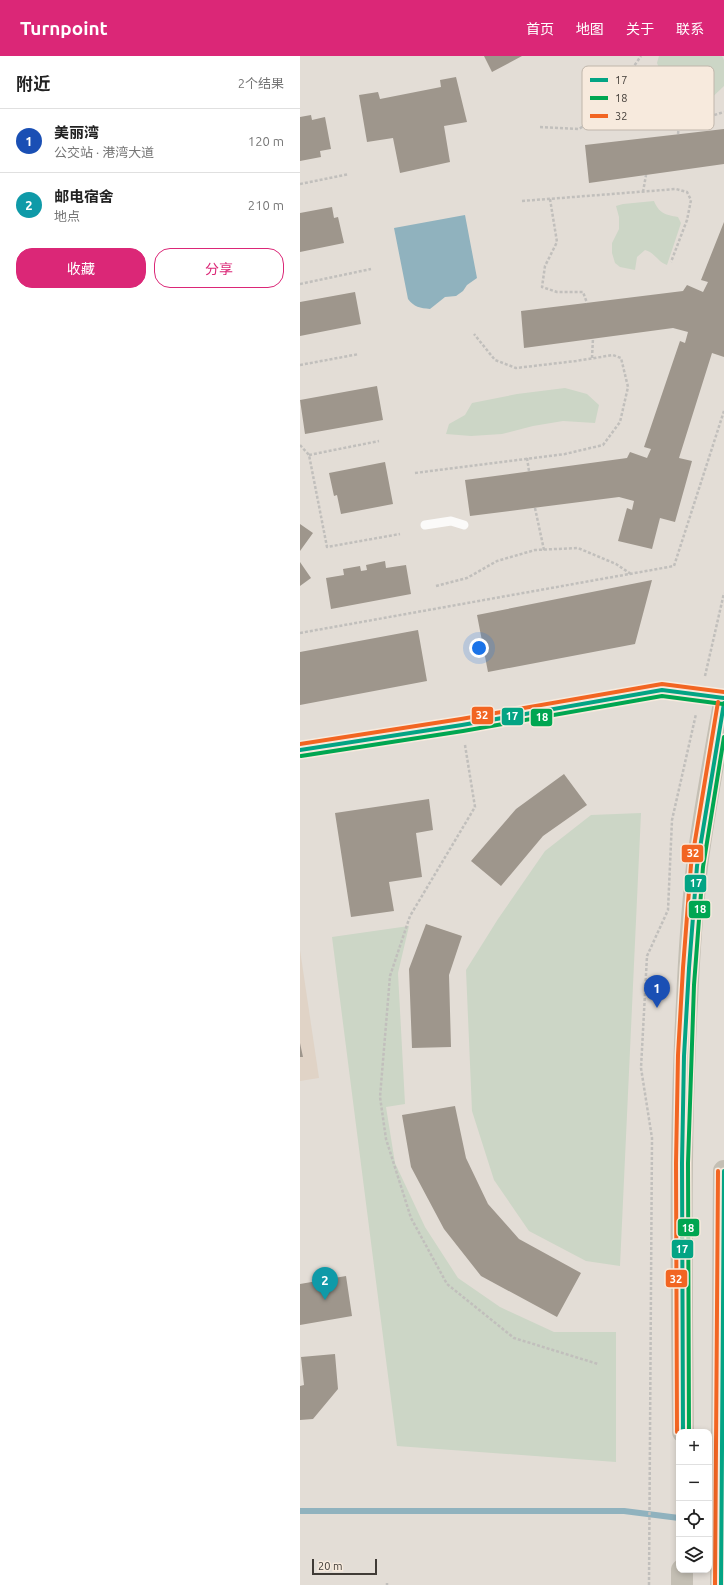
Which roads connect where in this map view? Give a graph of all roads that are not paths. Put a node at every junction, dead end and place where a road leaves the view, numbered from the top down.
1 (464, 524) dead end
2 (425, 525) dead end
3 (724, 698) edge
4 (724, 703) edge
5 (300, 750) edge
6 (724, 1171) edge
7 (682, 1429) edge
8 (682, 1573) edge
9 (682, 1585) edge
10 (721, 1585) edge

1 - 2 lane
3 - 5 street
4 - 7 highway
6 - 10 highway
8 - 9 highway

